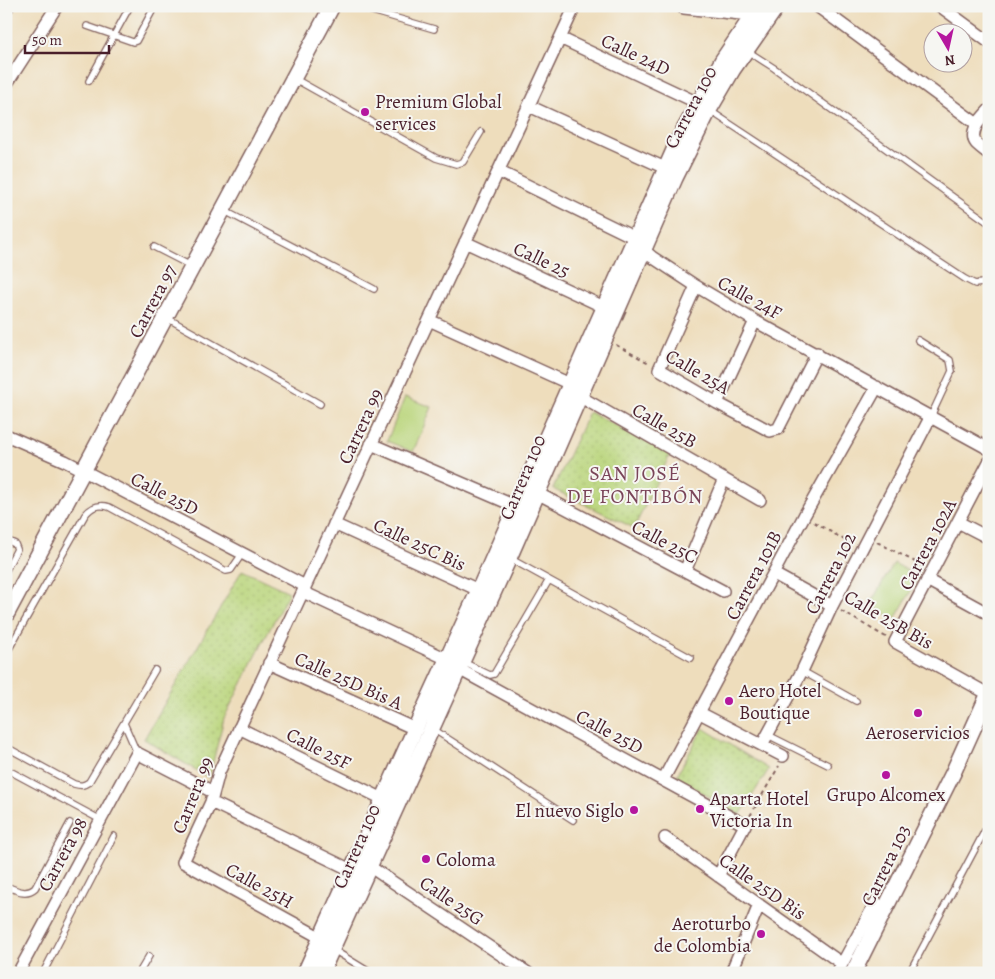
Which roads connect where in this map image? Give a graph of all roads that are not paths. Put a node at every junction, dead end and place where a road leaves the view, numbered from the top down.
1 (57, 6) edge
2 (130, 6) edge
3 (155, 6) edge
4 (332, 6) edge
5 (355, 6) edge
6 (575, 6) edge
7 (684, 6) edge
8 (817, 6) edge
9 (940, 6) edge
10 (764, 10) edge
11 (87, 26) dead end
12 (434, 28) dead end
13 (114, 35) junction
14 (560, 38) junction
15 (989, 42) edge
16 (746, 50) junction
17 (294, 79) junction
18 (89, 81) dead end
19 (7, 82) edge
20 (529, 106) junction
21 (703, 106) junction
22 (989, 110) edge
23 (977, 124) junction
24 (481, 132) dead end
25 (989, 154) edge
26 (665, 168) junction
27 (498, 171) junction
28 (223, 210) junction
29 (989, 222) edge
30 (465, 242) junction
31 (638, 246) junction
32 (154, 247) dead end
33 (193, 267) junction
34 (989, 282) edge
35 (696, 286) junction
36 (374, 290) dead end
37 (604, 308) junction
38 (166, 317) junction
39 (429, 320) junction
40 (755, 321) junction
41 (918, 340) dead end
42 (817, 353) junction
43 (877, 388) junction
44 (574, 390) junction
45 (717, 403) junction
46 (320, 404) dead end
47 (931, 416) junction
48 (6, 435) edge
49 (372, 444) junction
50 (989, 449) edge
51 (989, 462) edge
52 (83, 471) junction
53 (724, 479) junction
54 (537, 493) junction
55 (760, 500) dead end
56 (515, 506) junction
57 (958, 522) junction
58 (334, 524) junction
59 (989, 538) edge
60 (6, 540) edge
61 (242, 554) junction
62 (509, 558) junction
63 (6, 570) edge
64 (685, 571) junction
65 (774, 574) junction
66 (930, 576) junction
67 (549, 580) junction
68 (304, 589) junction
69 (723, 591) dead end
70 (485, 593) junction
71 (832, 606) junction
72 (7, 610) edge
73 (989, 614) edge
74 (895, 642) joint
75 (6, 654) edge
76 (691, 658) dead end
77 (455, 663) junction
78 (269, 664) junction
79 (155, 670) dead end
80 (802, 671) junction
81 (988, 694) edge
82 (856, 701) dead end
83 (700, 713) junction
84 (124, 723) junction
85 (431, 727) junction
86 (239, 728) junction
87 (415, 728) junction
88 (765, 740) junction
89 (6, 747) edge
90 (137, 753) junction
91 (783, 756) road end
92 (828, 765) dead end
93 (6, 769) edge
94 (663, 780) junction
95 (212, 797) junction
96 (383, 800) junction
97 (101, 820) junction
98 (574, 820) dead end
99 (70, 823) dead end
100 (989, 823) edge
101 (114, 836) dead end
102 (665, 838) dead end
103 (183, 862) joint
104 (359, 864) junction
105 (718, 876) junction
106 (6, 886) edge
107 (876, 902) dead end
108 (759, 905) junction
109 (321, 938) junction
110 (332, 949) junction
111 (149, 956) dead end
112 (844, 970) edge
113 (18, 973) edge
114 (43, 973) edge
115 (139, 973) edge
116 (305, 973) edge
117 (321, 973) edge
118 (371, 973) edge
119 (528, 973) edge
120 (731, 973) edge
121 (909, 973) edge

1 - 19 street
2 - 13 lane
3 - 13 lane
4 - 17 main road, Carrera 97
5 - 12 lane
6 - 14 street, Carrera 99
7 - 10 main road
8 - 23 street
9 - 15 street
10 - 16 main road, Carrera 100
10 - 21 main road, Carrera 100
11 - 13 lane
13 - 18 lane
14 - 20 street, Carrera 99
14 - 21 street, Calle 24D
16 - 21 main road, Carrera 100
16 - 29 lane
17 - 24 lane
17 - 28 main road, Carrera 97
20 - 26 street
20 - 27 street, Carrera 99
21 - 26 main road, Carrera 100
21 - 31 main road, Carrera 100
21 - 34 lane
22 - 23 street
23 - 25 street
26 - 31 main road, Carrera 100
27 - 30 street, Carrera 99
27 - 31 street, Calle 24F
28 - 33 main road, Carrera 97
28 - 36 lane
30 - 37 street, Calle 25
30 - 39 street, Carrera 99
31 - 35 street, Calle 24F
31 - 37 main road, Carrera 100
31 - 44 main road, Carrera 100
32 - 33 lane
33 - 38 main road, Carrera 97
35 - 40 street, Calle 24F
35 - 45 street, Calle 25A
37 - 44 main road, Carrera 100
38 - 46 lane
38 - 52 main road, Carrera 97
39 - 44 street, Calle 25B
39 - 49 street, Carrera 99
40 - 42 street, Calle 24F
40 - 45 street
41 - 47 lane
42 - 43 street, Calle 24F
42 - 45 street, Calle 25A
43 - 47 street, Calle 24F
43 - 65 street, Carrera 101B
44 - 53 street, Calle 25B
44 - 54 main road, Carrera 100
44 - 56 main road, Carrera 100
47 - 50 street, Calle 24F
47 - 71 street, Carrera 102
48 - 52 street, Calle 25D
49 - 56 street
49 - 58 street, Carrera 99
51 - 57 street, Carrera 102A
52 - 61 street, Calle 25D
52 - 72 main road, Carrera 97
53 - 55 street, Calle 25B
53 - 64 street
54 - 62 main road, Carrera 100
54 - 64 street, Calle 25C
56 - 70 main road, Carrera 100
57 - 59 street
57 - 66 street, Carrera 102A
58 - 68 street, Carrera 99
58 - 70 street, Calle 25C Bis
60 - 63 lane
61 - 68 street, Calle 25D
61 - 75 lane
62 - 67 lane
62 - 70 main road, Carrera 100
64 - 69 street, Calle 25C
65 - 71 street, Calle 25B Bis
65 - 83 street, Carrera 101B
66 - 73 street
66 - 74 street, Carrera 102A
67 - 76 lane
67 - 77 lane
68 - 77 street, Calle 25D
68 - 78 street, Carrera 99
70 - 77 main road, Carrera 100
71 - 80 street, Carrera 102
74 - 81 street, Calle 25B Bis
77 - 85 main road, Carrera 100
77 - 87 main road, Carrera 100
77 - 94 street, Calle 25D
78 - 86 street, Carrera 99
78 - 87 street, Calle 25D Bis A
79 - 84 lane
80 - 82 lane
80 - 88 street, Carrera 102
81 - 112 main road, Carrera 103
83 - 88 street
83 - 94 street, Carrera 101B
84 - 89 lane
84 - 90 lane
85 - 98 lane
85 - 104 main road, Carrera 100
86 - 95 street, Carrera 99
86 - 96 street, Calle 25F
87 - 96 main road, Carrera 100
88 - 91 street
88 - 92 lane
90 - 95 street, Calle 25G
90 - 97 street, Carrera 98
93 - 97 lane
94 - 105 street, Calle 25D
95 - 103 street, Carrera 99
95 - 104 street, Calle 25G
96 - 104 main road, Carrera 100
97 - 113 street, Carrera 98
99 - 106 lane
100 - 121 lane
101 - 114 lane
102 - 105 street, Calle 25D Bis
103 - 109 street, Calle 25H
104 - 109 main road, Carrera 100
104 - 110 main road, Carrera 100
104 - 119 street, Calle 25G
105 - 108 street, Calle 25D Bis
107 - 112 street
108 - 112 street, Calle 25D Bis
108 - 120 street
109 - 116 main road, Carrera 100
110 - 117 main road, Carrera 100
110 - 118 lane
111 - 115 lane

